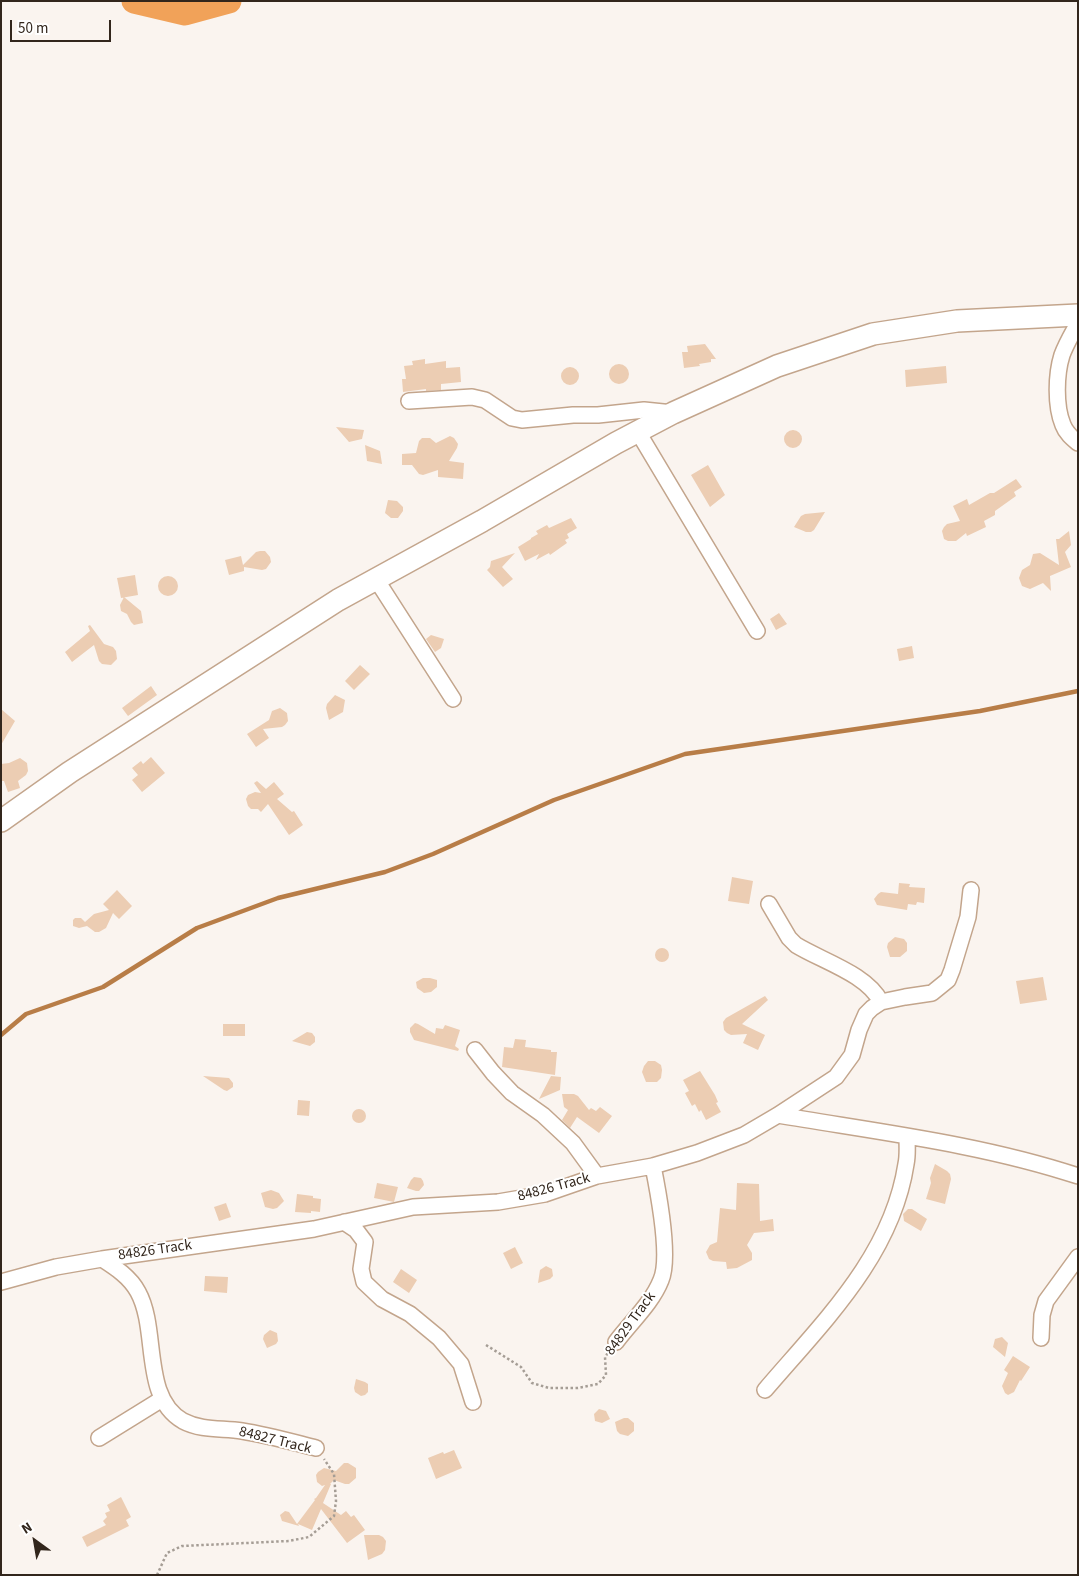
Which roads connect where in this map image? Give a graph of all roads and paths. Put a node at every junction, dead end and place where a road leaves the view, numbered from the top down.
1 (1078, 315) edge
2 (1078, 323) edge
3 (409, 401) dead end
4 (673, 413) junction
5 (638, 432) junction
6 (1078, 443) edge
7 (376, 579) junction
8 (757, 630) dead end
9 (453, 699) dead end
10 (1, 821) edge
11 (970, 890) dead end
12 (769, 904) dead end
13 (881, 1002) junction
14 (475, 1050) dead end
15 (778, 1115) junction
16 (907, 1137) junction
17 (653, 1166) junction
18 (597, 1176) junction
19 (1078, 1176) edge
20 (344, 1222) junction
21 (1078, 1257) edge
22 (102, 1258) junction
23 (1, 1282) edge
24 (1041, 1338) dead end
25 (616, 1342) joint
26 (486, 1345) dead end
27 (765, 1390) dead end
28 (162, 1399) junction
29 (473, 1402) dead end
30 (99, 1438) dead end
31 (316, 1448) joint
32 (157, 1575) edge

1 - 4 street
2 - 6 street
3 - 4 street
4 - 5 street
5 - 7 street
5 - 8 street
7 - 9 street
7 - 10 street
11 - 13 street
12 - 13 street
13 - 15 street, 84826 Track
14 - 18 street
15 - 16 street
15 - 17 street, 84826 Track
16 - 19 street
16 - 27 street
17 - 18 street, 84826 Track
17 - 25 street, 84829 Track
18 - 20 street, 84826 Track
20 - 22 street, 84826 Track
20 - 29 street
21 - 24 street
22 - 23 street, 84826 Track
22 - 28 street, 84827 Track
25 - 26 path, 84829 Track
28 - 30 street
28 - 31 street, 84827 Track
31 - 32 path, 84827 Track

